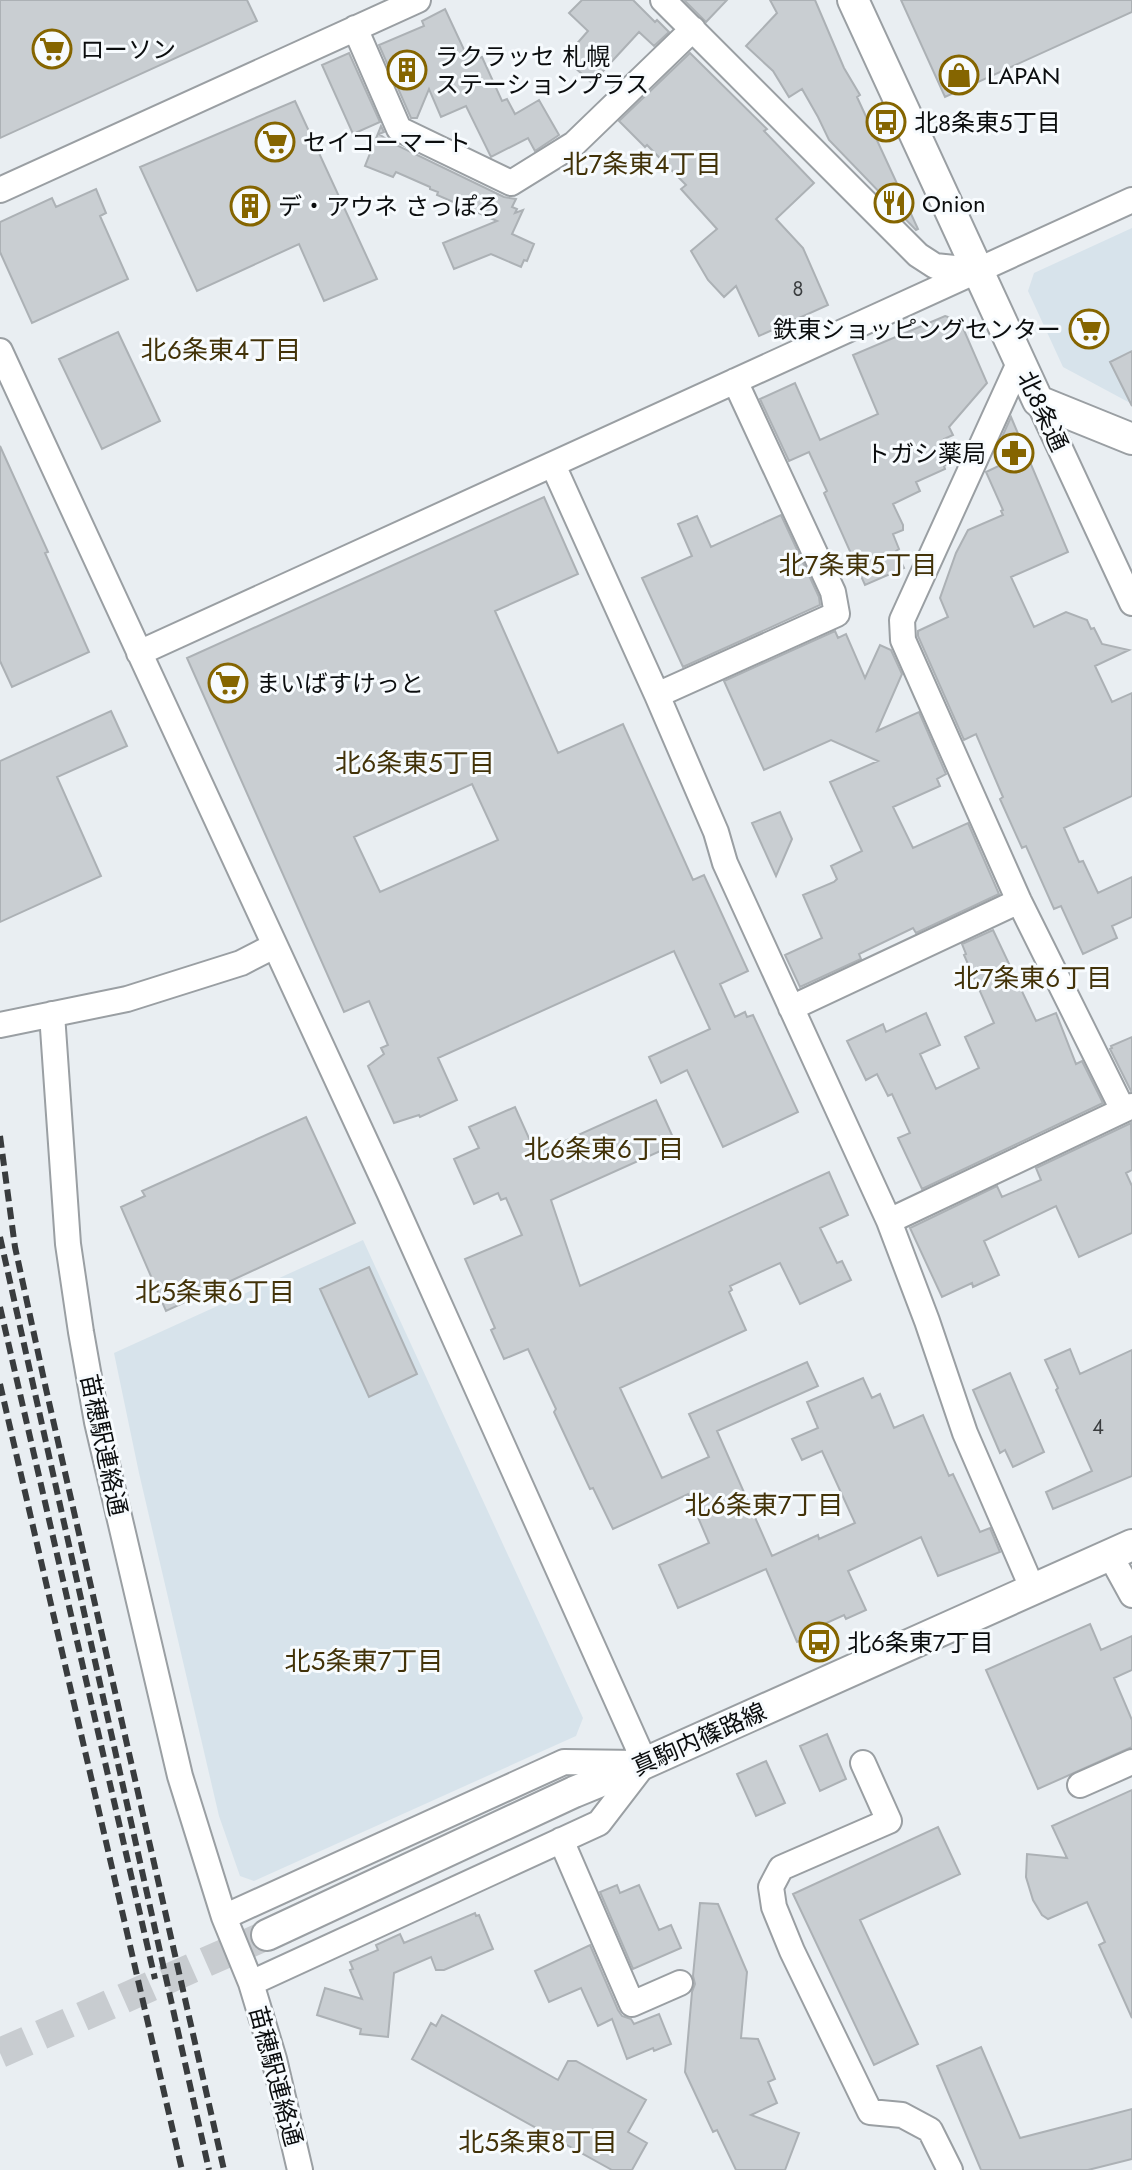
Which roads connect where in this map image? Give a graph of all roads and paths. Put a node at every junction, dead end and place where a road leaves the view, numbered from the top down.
1 (418, 0) edge
2 (663, 0) edge
3 (853, 0) edge
4 (390, 6) edge
5 (355, 28) junction
6 (693, 29) junction
7 (0, 190) edge
8 (1132, 200) edge
9 (977, 270) junction
10 (0, 351) edge
11 (1020, 361) junction
12 (735, 381) junction
13 (1038, 401) junction
14 (1132, 439) edge
15 (553, 465) junction
16 (1132, 603) edge
17 (139, 653) junction
18 (657, 695) junction
19 (1019, 901) junction
20 (274, 946) junction
21 (791, 1008) junction
22 (52, 1014) junction
23 (0, 1025) edge
24 (1127, 1108) edge
25 (889, 1221) junction
26 (1121, 1550) edge
27 (1033, 1590) junction
28 (1132, 1595) edge
29 (1132, 1762) edge
30 (645, 1763) junction
31 (863, 1763) dead end
32 (1080, 1785) dead end
33 (561, 1840) junction
34 (224, 1917) junction
35 (267, 1935) tunnel mouth
36 (251, 1983) junction
37 (680, 1983) dead end
38 (300, 2170) edge
39 (950, 2170) edge

1 - 4 street
2 - 6 street
3 - 9 main road, 北8条通
4 - 5 street
5 - 6 street
5 - 7 street
6 - 9 street
8 - 9 street
9 - 11 main road, 北8条通
9 - 12 street
10 - 17 street
11 - 13 main road, 北8条通
11 - 19 street
12 - 15 street
12 - 18 street
13 - 14 main road
13 - 16 street, 北8条通
15 - 17 street
15 - 18 street
17 - 20 street
18 - 21 street
19 - 21 street
19 - 24 street
20 - 22 street
20 - 30 street
21 - 25 street
22 - 23 street
22 - 34 street, 苗穂駅連絡通
24 - 25 street
25 - 27 street
26 - 27 main road, 真駒内篠路線
26 - 28 street
27 - 30 main road, 真駒内篠路線
29 - 32 street
30 - 33 street
30 - 34 street
30 - 35 main road, 真駒内篠路線
31 - 39 street
33 - 36 street
33 - 37 street
34 - 36 street, 苗穂駅連絡通
36 - 38 street, 苗穂駅連絡通

